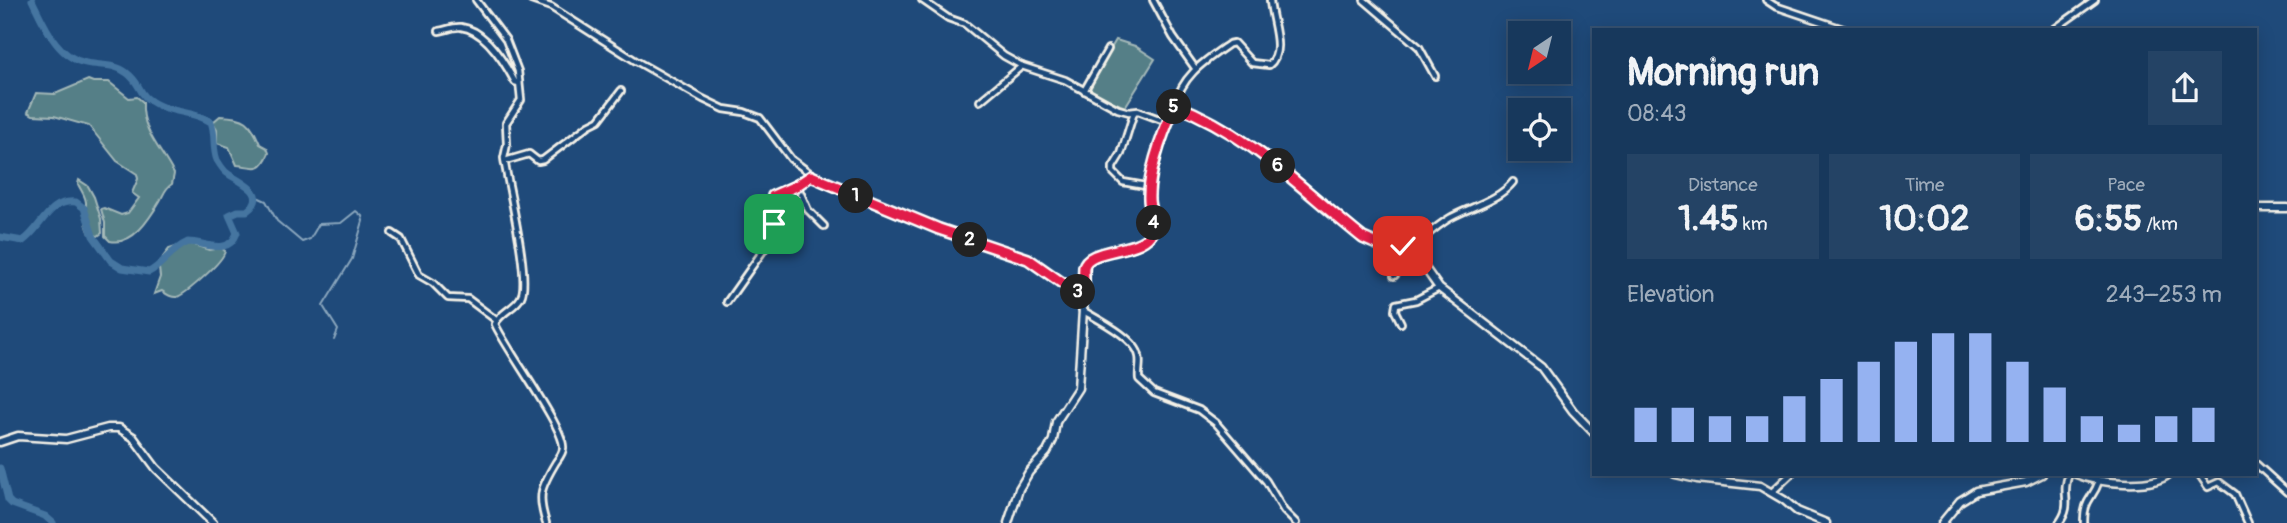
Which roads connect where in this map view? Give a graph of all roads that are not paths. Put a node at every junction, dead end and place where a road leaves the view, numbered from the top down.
1 (476, 0) edge
2 (531, 0) edge
3 (922, 0) edge
4 (1153, 0) edge
5 (1270, 0) edge
6 (1364, 0) edge
7 (1766, 0) edge
8 (1778, 0) edge
9 (2095, 0) edge
10 (1775, 6) junction
11 (1840, 28) edge
12 (2056, 28) edge
13 (439, 31) dead end
14 (1108, 49) dead end
15 (1022, 66) junction
16 (1195, 68) junction
17 (1435, 76) dead end
18 (519, 83) junction
19 (621, 91) dead end
20 (1084, 91) junction
21 (980, 101) dead end
22 (1175, 105) junction
23 (1134, 112) junction
24 (1167, 122) junction
25 (505, 161) junction
26 (811, 176) junction
27 (1514, 182) dead end
28 (797, 185) junction
29 (1151, 187) junction
30 (2257, 208) edge
31 (2287, 208) edge
32 (824, 226) dead end
33 (392, 233) dead end
34 (1410, 249) junction
35 (1421, 260) junction
36 (1394, 276) dead end
37 (1439, 288) junction
38 (1084, 294) junction
39 (727, 302) dead end
40 (1082, 310) junction
41 (496, 320) junction
42 (1401, 323) dead end
43 (1592, 431) edge
44 (0, 442) edge
45 (2257, 465) edge
46 (1685, 476) edge
47 (1789, 476) edge
48 (2037, 476) edge
49 (2068, 476) edge
50 (2083, 476) edge
51 (2166, 476) edge
52 (2200, 476) edge
53 (2099, 481) junction
54 (1772, 492) junction
55 (2287, 492) edge
56 (213, 523) edge
57 (546, 523) edge
58 (1008, 523) edge
59 (1296, 523) edge
60 (1826, 523) edge
61 (1942, 523) edge
62 (2059, 523) edge
63 (2084, 523) edge
64 (2248, 523) edge

1 - 18 street
2 - 26 street
3 - 15 street
4 - 16 street
5 - 16 street
6 - 17 street
7 - 10 street
8 - 10 street
9 - 12 street
10 - 11 street
13 - 18 street
14 - 20 street
15 - 20 street
15 - 21 street
16 - 22 street
18 - 25 street
19 - 25 street
20 - 23 street
22 - 24 street
22 - 34 street
23 - 24 street
23 - 29 street
24 - 29 street
25 - 41 street
26 - 28 street
26 - 38 street
27 - 34 street
28 - 32 street
28 - 39 street
29 - 38 street
30 - 31 street
33 - 41 street
34 - 35 street
35 - 36 street
35 - 37 street
37 - 42 street
37 - 43 street
38 - 40 street
40 - 58 street
40 - 59 street
41 - 57 street
44 - 56 street
45 - 55 street
46 - 54 street
47 - 54 street
48 - 61 street
49 - 62 street
50 - 53 street
51 - 53 street
52 - 64 street
53 - 63 street
54 - 60 street

